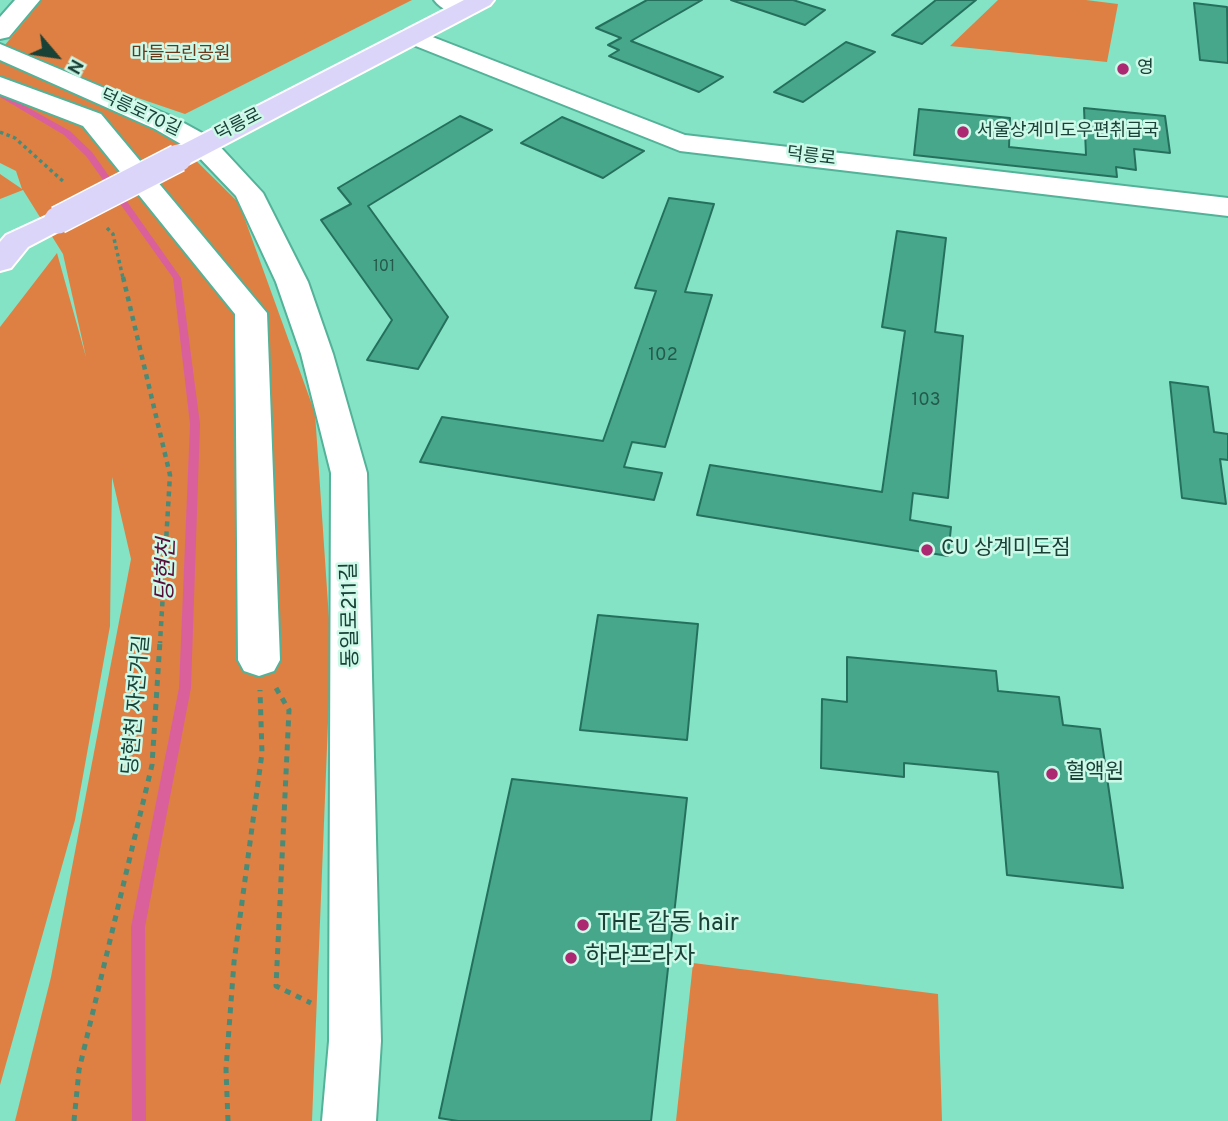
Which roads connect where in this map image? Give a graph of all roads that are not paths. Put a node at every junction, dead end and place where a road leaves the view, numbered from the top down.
1 (28, 0) edge
2 (464, 3) edge
3 (0, 32) edge
4 (412, 36) junction
5 (0, 51) edge
6 (0, 85) edge
7 (190, 152) junction
8 (1228, 207) edge
9 (6, 248) edge
10 (259, 660) road end
11 (349, 1121) edge

1 - 3 street
2 - 4 main road, 덕릉로
4 - 7 main road, 덕릉로
4 - 8 street, 덕릉로
5 - 7 street, 덕릉로70길
6 - 10 street
7 - 9 main road, 덕릉로, bridge
7 - 11 street, 동일로211길

